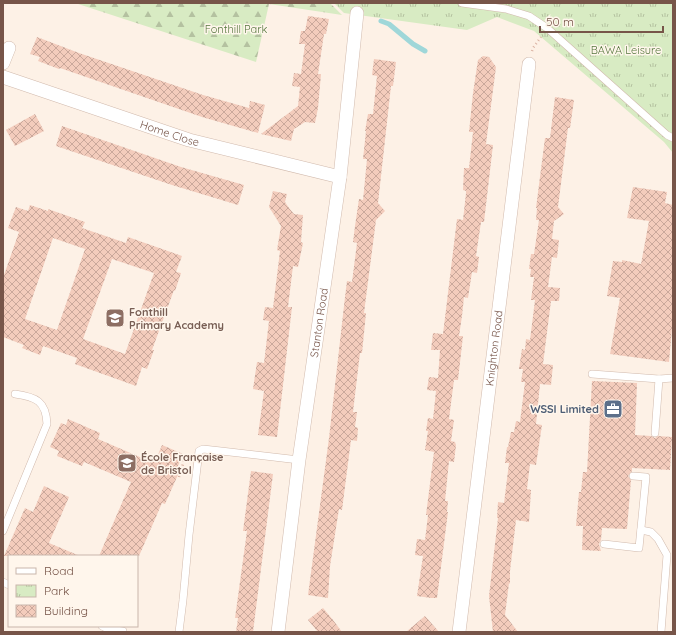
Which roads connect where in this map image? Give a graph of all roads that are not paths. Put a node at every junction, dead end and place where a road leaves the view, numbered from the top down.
1 (462, 3) edge
2 (357, 13) dead end
3 (9, 48) dead end
4 (3, 63) edge
5 (529, 64) road end
6 (3, 77) edge
7 (673, 138) edge
8 (340, 176) junction
9 (592, 374) dead end
10 (673, 378) edge
11 (659, 380) junction
12 (15, 394) dead end
13 (655, 433) dead end
14 (299, 460) junction
15 (633, 476) dead end
16 (641, 530) junction
17 (3, 531) edge
18 (604, 544) dead end
19 (104, 627) edge
20 (123, 631) dead end
21 (178, 632) edge
22 (278, 632) edge
23 (458, 632) edge
24 (661, 632) edge

1 - 7 lane
2 - 8 street, Stanton Road
3 - 4 street
5 - 23 street, Knighton Road
6 - 8 street, Home Close
8 - 14 street, Stanton Road
9 - 11 lane
10 - 11 lane
11 - 13 lane
12 - 17 lane
14 - 21 lane
14 - 22 street, Stanton Road
15 - 16 lane
16 - 18 lane
16 - 24 lane
19 - 20 lane

